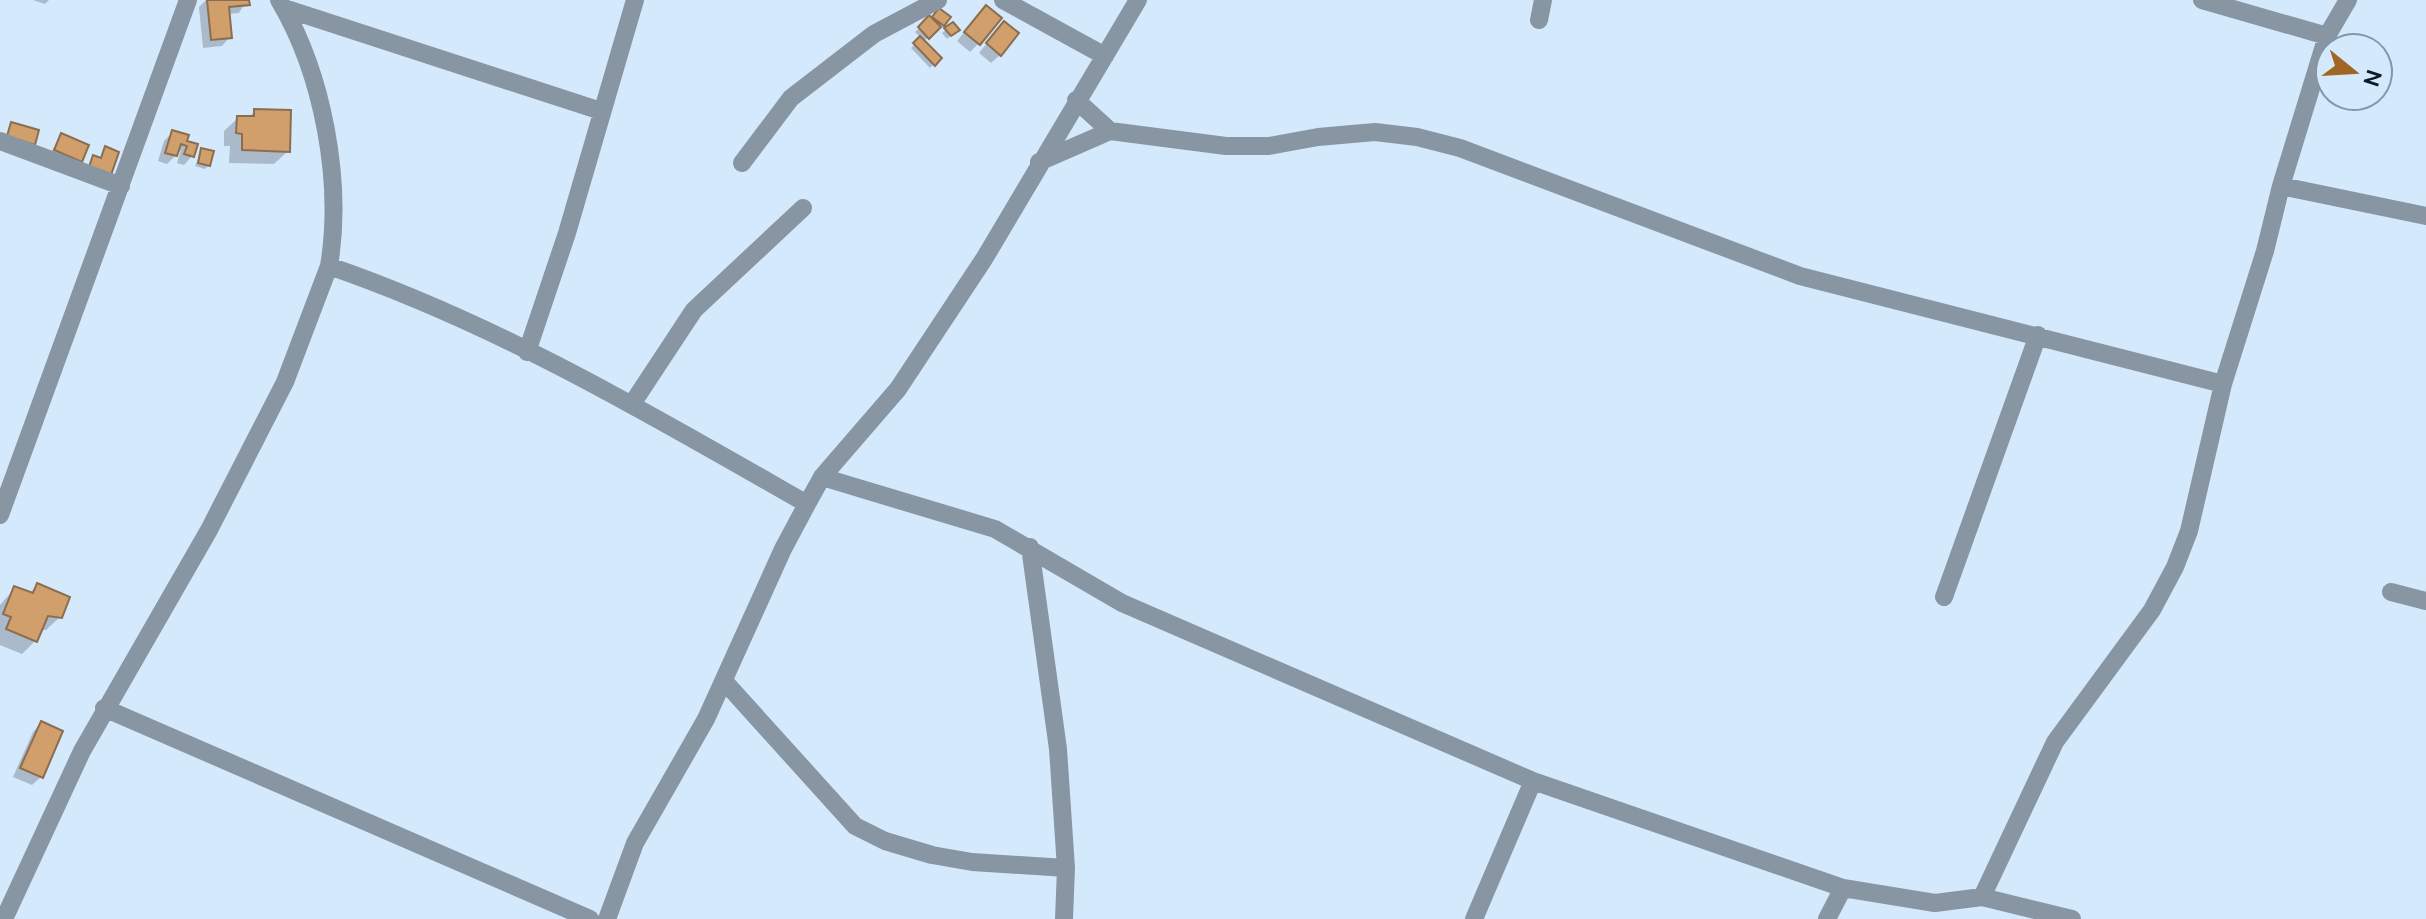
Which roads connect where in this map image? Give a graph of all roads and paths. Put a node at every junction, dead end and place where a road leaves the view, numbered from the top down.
1 (188, 0) edge
2 (635, 0) edge
3 (938, 0) edge
4 (1003, 0) edge
5 (1138, 0) edge
6 (1543, 0) edge
7 (2202, 0) edge
8 (2348, 0) edge
9 (282, 4) edge
10 (1539, 20) dead end
11 (2314, 32) edge
12 (2329, 32) edge
13 (1105, 56) junction
14 (2314, 78) edge
15 (1076, 100) junction
16 (601, 111) junction
17 (1110, 131) junction
18 (0, 141) edge
19 (1039, 162) junction
20 (742, 163) dead end
21 (121, 186) junction
22 (2281, 186) junction
23 (803, 208) dead end
24 (2426, 216) edge
25 (329, 266) junction
26 (2038, 335) junction
27 (527, 352) junction
28 (2223, 384) junction
29 (632, 404) junction
30 (822, 477) junction
31 (807, 504) junction
32 (0, 515) edge
33 (1030, 547) junction
34 (2391, 592) dead end
35 (1944, 597) dead end
36 (2426, 601) edge
37 (724, 681) junction
38 (104, 708) junction
39 (1533, 781) junction
40 (1066, 868) junction
41 (1843, 888) junction
42 (1982, 897) junction
43 (1933, 911) edge
44 (4, 919) edge
45 (590, 919) edge
46 (607, 919) edge
47 (1064, 919) edge
48 (1474, 919) edge
49 (1827, 919) edge
50 (2072, 919) edge

1 - 21 street
2 - 16 street
3 - 20 street
4 - 13 street
5 - 13 street
6 - 10 street
7 - 11 street
8 - 12 street
9 - 16 street
9 - 25 street
13 - 15 street
14 - 22 street
15 - 17 street
15 - 19 street
16 - 27 street
17 - 19 street
17 - 26 street
18 - 21 street
19 - 30 street
21 - 32 street
22 - 24 street
22 - 28 street
23 - 29 street
25 - 27 street
25 - 38 street
26 - 28 street
26 - 35 street
27 - 29 street
28 - 42 street
29 - 31 street
30 - 31 street
30 - 33 street
31 - 37 street
33 - 39 street
33 - 40 street
34 - 36 street
37 - 40 street
37 - 46 street
38 - 44 street
38 - 45 street
39 - 41 street
39 - 48 street
40 - 47 street
41 - 43 street
41 - 49 street
42 - 43 street
42 - 50 street

